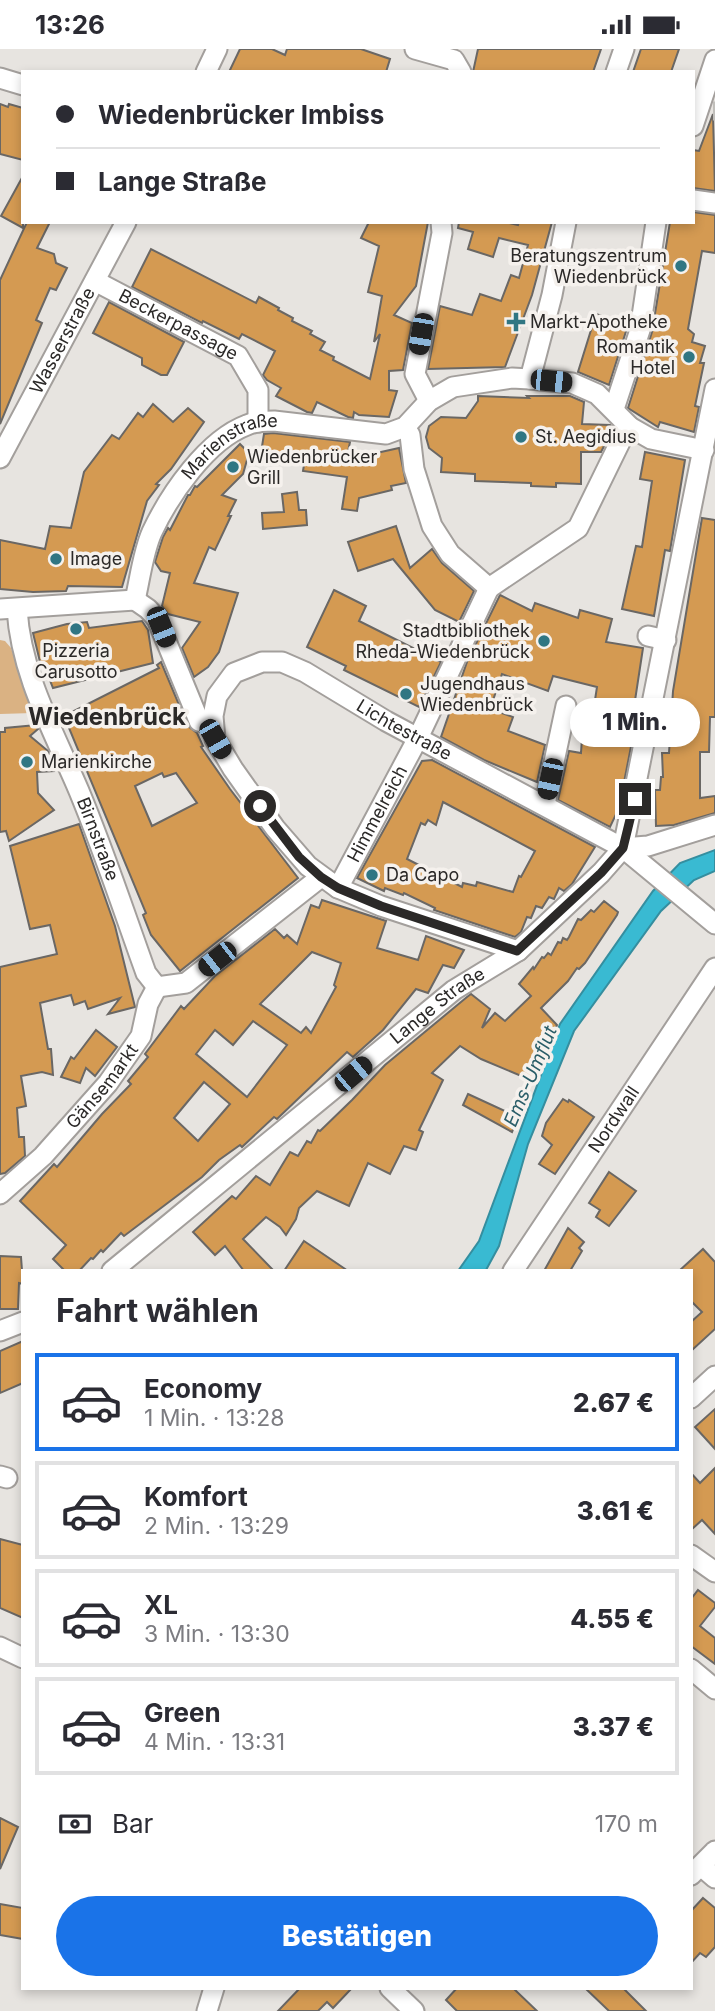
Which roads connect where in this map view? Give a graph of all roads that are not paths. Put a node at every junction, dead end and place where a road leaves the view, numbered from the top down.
1 (217, 49) edge
2 (415, 49) edge
3 (624, 49) edge
4 (457, 60) edge
5 (715, 60) edge
6 (207, 70) edge
7 (617, 70) edge
8 (0, 78) edge
9 (21, 84) edge
10 (695, 123) edge
11 (695, 200) edge
12 (715, 203) edge
13 (125, 224) edge
14 (441, 224) edge
15 (566, 224) edge
16 (656, 224) edge
17 (94, 281) junction
18 (530, 379) junction
19 (715, 389) edge
20 (429, 401) junction
21 (614, 409) junction
22 (714, 410) edge
23 (258, 422) junction
24 (405, 427) junction
25 (630, 427) junction
26 (704, 450) junction
27 (0, 458) edge
28 (489, 588) junction
29 (135, 600) junction
30 (8, 609) edge
31 (566, 706) dead end
32 (213, 725) junction
33 (418, 738) junction
34 (545, 804) junction
35 (715, 825) edge
36 (623, 848) junction
37 (321, 877) junction
38 (338, 888) junction
39 (715, 924) edge
40 (517, 951) junction
41 (715, 968) edge
42 (157, 987) junction
43 (0, 1193) edge
44 (114, 1269) edge
45 (514, 1269) edge
46 (21, 1323) edge
47 (0, 1331) edge
48 (715, 1376) edge
49 (693, 1396) edge
50 (693, 1556) edge
51 (715, 1572) edge
52 (0, 1647) edge
53 (21, 1657) edge
54 (693, 1671) edge
55 (715, 1689) edge
56 (715, 1851) edge
57 (702, 1873) edge
58 (214, 1990) edge
59 (392, 1990) edge
60 (207, 2011) edge
61 (414, 2011) edge

1 - 6 street
2 - 4 street
3 - 7 street
5 - 10 street
8 - 9 street
11 - 12 street
13 - 17 street, Wasserstraße
14 - 20 street
15 - 18 street
16 - 21 street
17 - 23 street, Beckerpassage
17 - 27 street, Wasserstraße
18 - 20 street
18 - 21 street
19 - 22 street, Lange Straße
20 - 24 street
21 - 25 street
22 - 26 street, Lange Straße
23 - 24 street, Marienstraße
23 - 29 street, Marienstraße
24 - 28 street
25 - 26 street
25 - 28 street
26 - 36 street, Lange Straße
28 - 33 street, Himmelreich
29 - 30 street
29 - 32 street
30 - 42 street, Birnstraße
31 - 34 street
32 - 33 street, Lichtestraße
32 - 37 street
33 - 34 street, Lichtestraße
33 - 38 street, Himmelreich
34 - 36 street, Lichtestraße
35 - 36 street
36 - 39 street, Lichtestraße
36 - 40 street, Lange Straße
37 - 38 street
37 - 42 street
38 - 40 street
40 - 44 street, Lange Straße
41 - 45 street, Nordwall
42 - 43 street, Gänsemarkt
46 - 47 street
48 - 49 street
50 - 51 street
52 - 53 street
54 - 55 street
56 - 57 street
58 - 60 street
59 - 61 street

